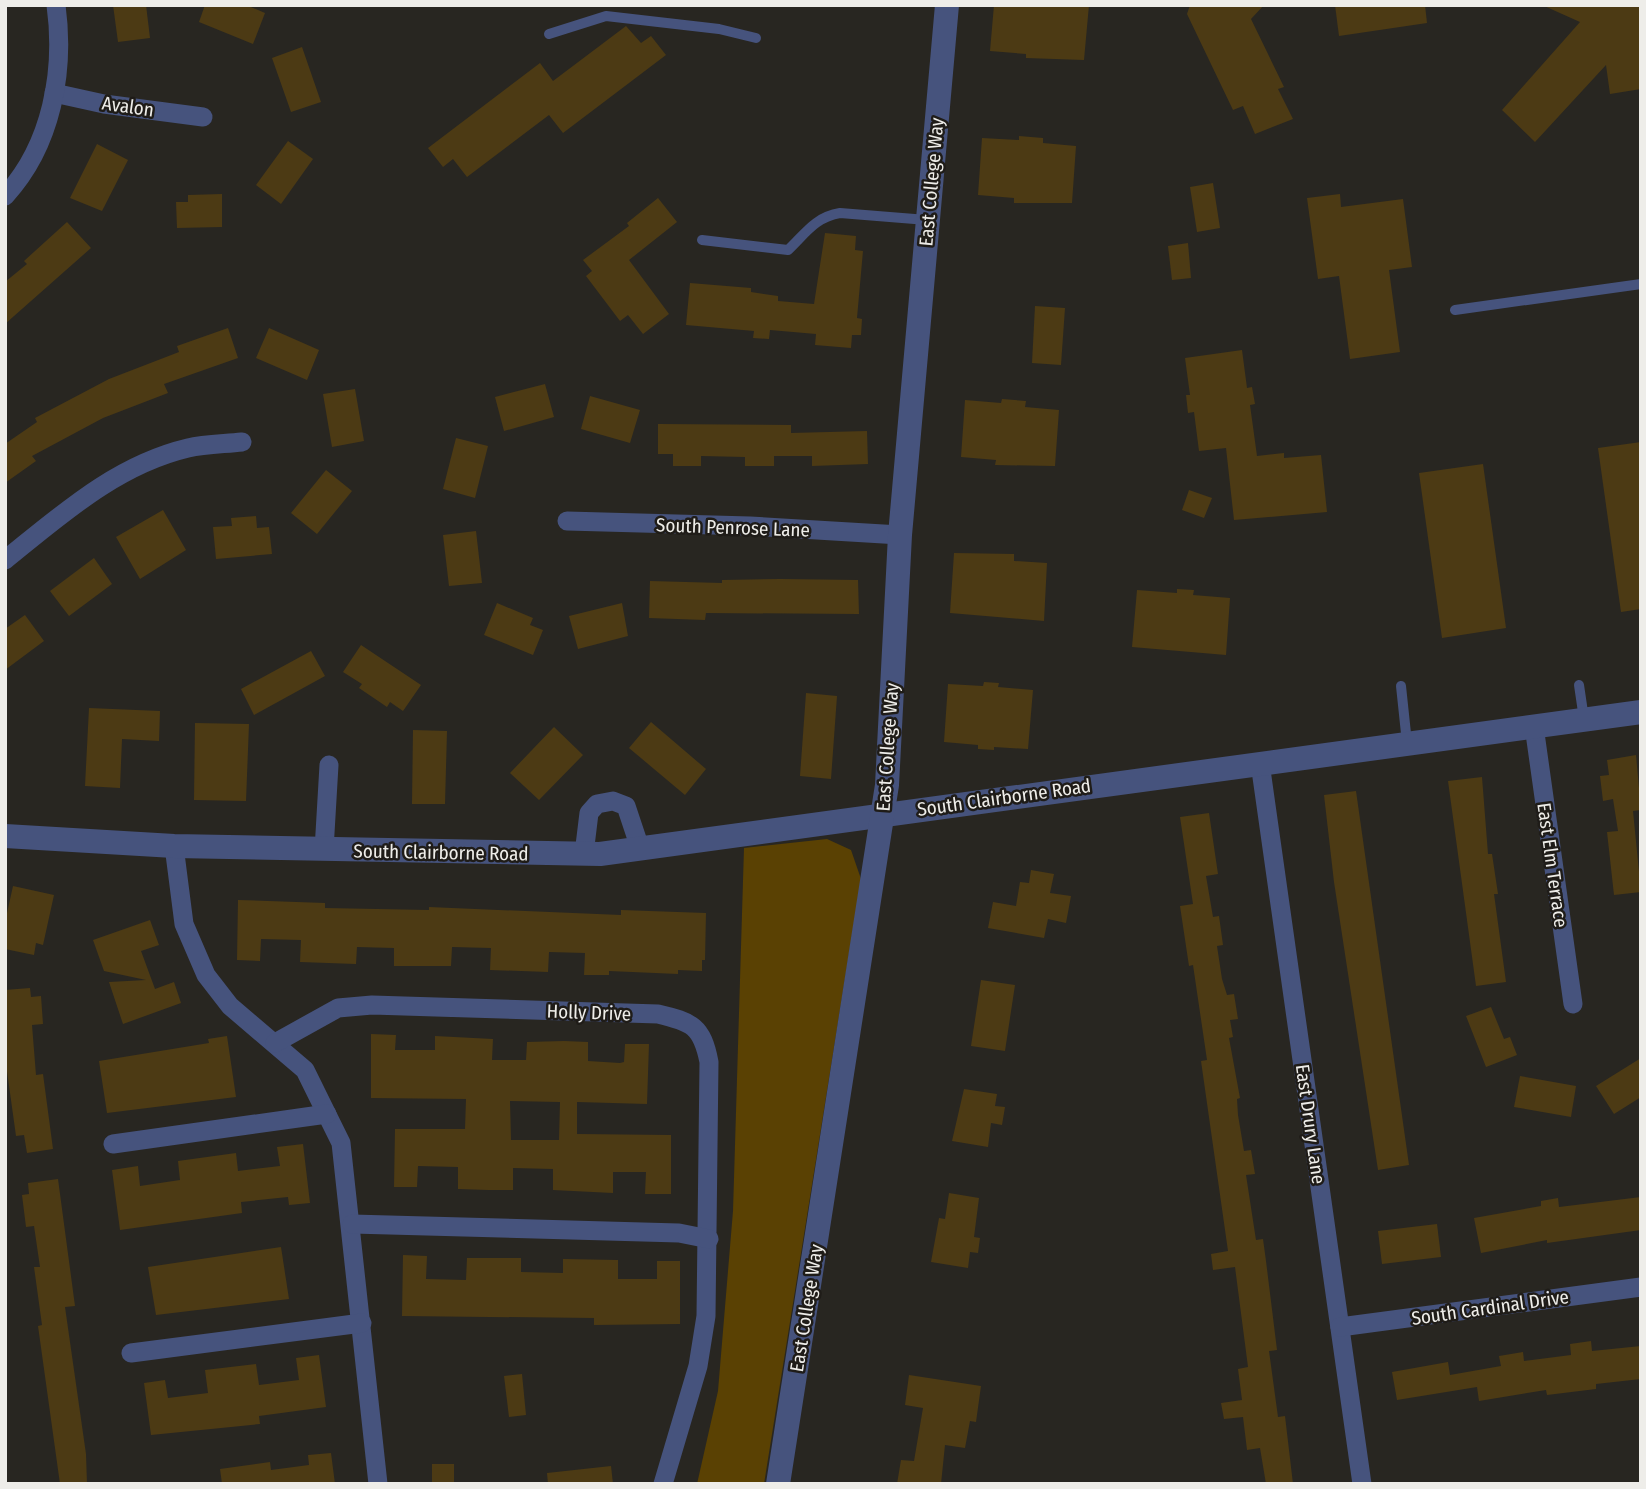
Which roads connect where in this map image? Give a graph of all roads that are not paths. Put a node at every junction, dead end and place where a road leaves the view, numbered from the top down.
1 (56, 5) edge
2 (947, 5) edge
3 (549, 34) dead end
4 (755, 38) dead end
5 (54, 93) junction
6 (203, 117) dead end
7 (5, 196) edge
8 (928, 220) junction
9 (702, 240) dead end
10 (1641, 284) edge
11 (1455, 310) dead end
12 (242, 442) dead end
13 (567, 521) dead end
14 (900, 536) junction
15 (5, 560) edge
16 (1579, 685) dead end
17 (1401, 686) dead end
18 (1641, 712) edge
19 (1584, 720) junction
20 (1534, 726) junction
21 (1407, 743) junction
22 (1260, 763) junction
23 (329, 765) dead end
24 (883, 814) junction
25 (5, 836) edge
26 (174, 846) junction
27 (640, 848) junction
28 (324, 850) junction
29 (583, 854) junction
30 (1573, 1004) dead end
31 (275, 1043) junction
32 (327, 1114) junction
33 (113, 1144) dead end
34 (352, 1224) junction
35 (709, 1239) junction
36 (1641, 1287) edge
37 (362, 1323) junction
38 (1340, 1328) junction
39 (131, 1353) dead end
40 (378, 1484) edge
41 (663, 1484) edge
42 (778, 1484) edge
43 (1362, 1484) edge

1 - 5 street
2 - 8 street, East College Way
3 - 4 lane
5 - 6 street, Avalon
5 - 7 street
8 - 9 lane
8 - 14 street, East College Way
10 - 11 lane
12 - 15 street
13 - 14 street, South Penrose Lane
14 - 24 street, East College Way
16 - 19 lane
17 - 21 lane
18 - 19 street, South Clairborne Road
19 - 20 street, South Clairborne Road
20 - 21 street, South Clairborne Road
20 - 30 street, East Elm Terrace
21 - 22 street, South Clairborne Road
22 - 24 street, South Clairborne Road
22 - 38 street, East Drury Lane
23 - 28 street
24 - 27 street, South Clairborne Road
24 - 42 street, East College Way
25 - 26 street, South Clairborne Road
26 - 28 street, South Clairborne Road
26 - 31 street
27 - 29 street, South Clairborne Road
27 - 29 street
28 - 29 street, South Clairborne Road
31 - 32 street
31 - 35 street, Holly Drive
32 - 33 street
32 - 34 street
34 - 35 street
34 - 37 street
35 - 41 street, Holly Drive
36 - 38 street, South Cardinal Drive
37 - 39 street
37 - 40 street
38 - 43 street, East Drury Lane

